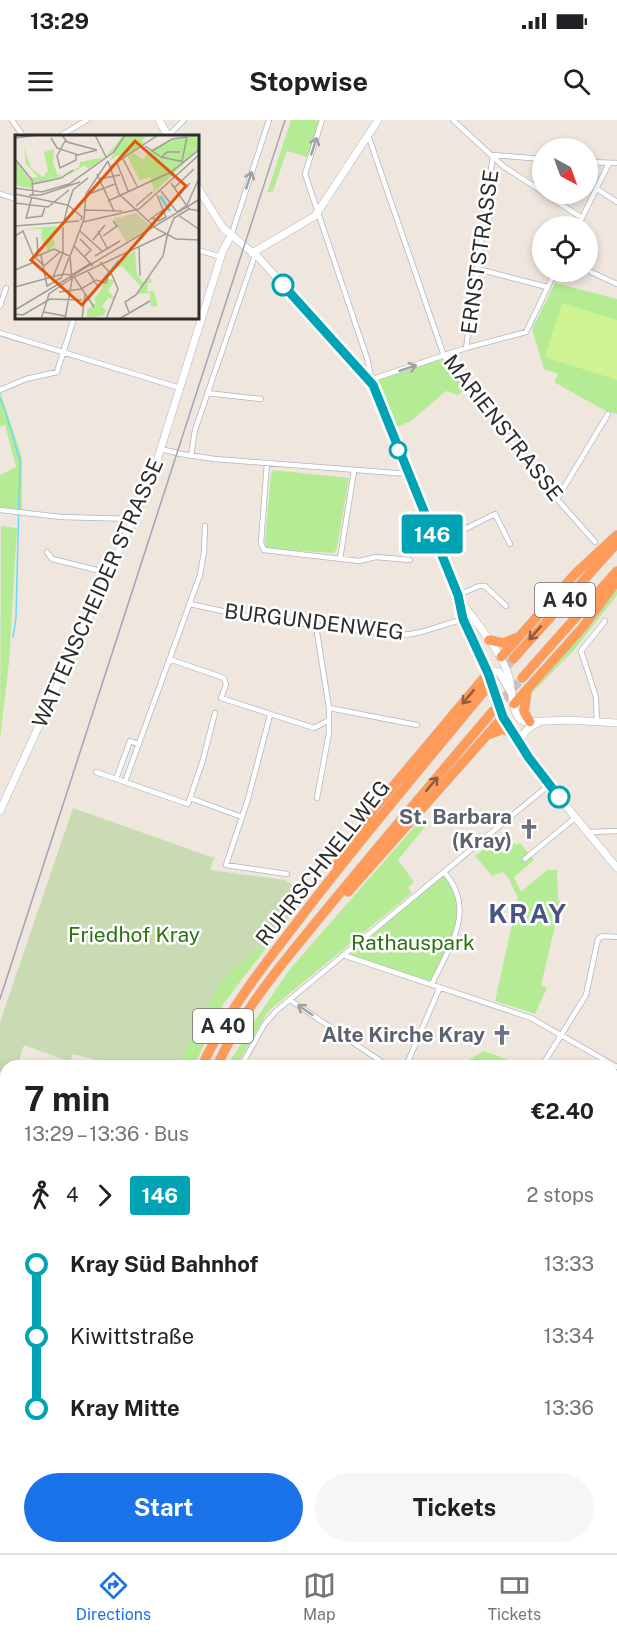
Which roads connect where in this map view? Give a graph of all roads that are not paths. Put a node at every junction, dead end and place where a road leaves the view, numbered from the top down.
1 (12, 120) edge
2 (87, 120) edge
3 (159, 120) edge
4 (184, 120) edge
5 (269, 120) edge
6 (322, 120) edge
7 (378, 120) edge
8 (453, 120) edge
9 (22, 135) edge
10 (62, 135) edge
11 (167, 135) edge
12 (169, 135) edge
13 (369, 135) junction
14 (493, 155) junction
15 (532, 158) edge
16 (598, 162) edge
17 (609, 163) junction
18 (617, 163) edge
19 (532, 185) edge
20 (598, 187) edge
21 (598, 190) edge
22 (200, 191) edge
23 (0, 194) edge
24 (15, 199) edge
25 (617, 202) edge
26 (560, 204) edge
27 (318, 213) junction
28 (578, 216) edge
29 (231, 236) junction
30 (200, 251) edge
31 (254, 254) junction
32 (221, 257) junction
33 (478, 269) junction
34 (598, 275) edge
35 (550, 282) edge
36 (617, 284) edge
37 (547, 287) junction
38 (6, 288) dead end
39 (0, 306) edge
40 (73, 320) edge
41 (0, 333) edge
42 (466, 348) junction
43 (64, 352) junction
44 (444, 356) junction
45 (373, 382) junction
46 (180, 388) junction
47 (0, 390) edge
48 (207, 393) junction
49 (261, 399) dead end
50 (608, 414) dead end
51 (161, 449) junction
52 (191, 456) junction
53 (267, 463) junction
54 (354, 471) junction
55 (408, 474) junction
56 (557, 499) junction
57 (3, 511) edge
58 (134, 519) junction
59 (205, 526) dead end
60 (617, 535) edge
61 (595, 543) dead end
62 (617, 543) edge
63 (436, 544) junction
64 (510, 544) dead end
65 (47, 552) dead end
66 (340, 559) junction
67 (410, 560) dead end
68 (617, 571) edge
69 (109, 573) junction
70 (617, 581) edge
71 (459, 597) junction
72 (190, 604) junction
73 (506, 606) dead end
74 (472, 618) junction
75 (463, 619) junction
76 (604, 621) dead end
77 (316, 626) junction
78 (519, 635) junction
79 (489, 640) junction
80 (501, 657) junction
81 (513, 658) tunnel mouth
82 (169, 659) junction
83 (488, 673) junction
84 (522, 678) tunnel mouth
85 (529, 687) junction
86 (485, 690) tunnel mouth
87 (511, 694) junction
88 (496, 697) junction
89 (514, 704) junction
90 (328, 708) junction
91 (493, 711) tunnel mouth
92 (215, 713) dead end
93 (270, 715) junction
94 (503, 717) junction
95 (329, 720) junction
96 (543, 721) junction
97 (530, 722) junction
98 (597, 722) junction
99 (617, 723) edge
100 (417, 725) dead end
101 (513, 733) junction
102 (482, 742) junction
103 (138, 744) junction
104 (522, 746) junction
105 (96, 772) dead end
106 (116, 779) junction
107 (125, 782) junction
108 (549, 785) junction
109 (190, 798) junction
110 (317, 798) dead end
111 (0, 811) edge
112 (242, 817) junction
113 (576, 817) junction
114 (617, 831) edge
115 (589, 832) junction
116 (525, 859) dead end
117 (617, 868) edge
118 (444, 872) junction
119 (287, 874) dead end
120 (325, 885) junction
121 (314, 925) junction
122 (617, 937) edge
123 (343, 955) junction
124 (432, 984) junction
125 (440, 987) junction
126 (290, 1000) junction
127 (561, 1034) junction
128 (205, 1060) edge
129 (220, 1060) edge
130 (244, 1060) edge
131 (379, 1060) edge
132 (408, 1060) edge
133 (546, 1060) edge
134 (605, 1060) edge

1 - 9 street
2 - 10 street
3 - 11 main road
4 - 12 street
29 -> 5 street
27 -> 6 street
7 - 13 main road
8 - 14 street
13 - 27 main road
13 - 44 street, MARIENSTRASSE
14 - 15 street
14 - 19 street
14 - 33 street, ERNSTSTRASSE
16 - 17 street
17 - 18 street
17 - 20 street
21 - 25 street
22 - 29 main road
23 - 24 street
26 - 28 street
27 - 31 main road
27 - 45 street
29 - 31 main road
29 - 32 main road, WATTENSCHEIDER STRASSE
30 - 32 street
31 - 45 main road
31 - 48 street
32 - 46 main road, WATTENSCHEIDER STRASSE
33 - 37 street
33 - 42 street, ERNSTSTRASSE
34 - 36 street
35 - 37 street
37 - 42 street
38 - 39 street
40 - 43 street
41 - 43 street
42 - 44 street
43 - 46 street
43 - 47 street
45 -> 44 street
44 - 56 street, MARIENSTRASSE
45 - 55 main road
46 - 51 main road, WATTENSCHEIDER STRASSE
48 - 49 street
48 - 52 street
50 - 56 street
51 - 52 street
51 - 58 main road, WATTENSCHEIDER STRASSE
52 - 53 street
53 - 54 street
53 - 66 street
54 - 55 street
54 - 66 street
55 - 63 main road
56 - 61 street, MARIENSTRASSE
57 - 58 street
58 - 69 main road, WATTENSCHEIDER STRASSE
59 - 72 street
60 - 78 highway
62 -> 81 highway, A 40
63 - 64 street
63 - 71 main road
65 - 69 street
66 - 67 street
68 - 84 highway, A 40
69 - 111 main road, WATTENSCHEIDER STRASSE
70 - 85 highway
71 - 73 street
71 - 74 main road
71 - 75 main road
72 - 77 street, BURGUNDENWEG
72 - 82 street
74 - 75 street, BURGUNDENWEG
74 - 79 main road
75 - 77 street, BURGUNDENWEG
75 - 83 main road
76 - 98 street
77 - 90 street
78 - 79 highway
78 - 80 highway
79 - 80 main road
80 - 83 main road
80 - 87 main road
82 - 93 street
82 - 103 street
83 - 87 main road
83 - 88 main road
83 -> 120 highway
85 - 89 highway
85 - 97 highway
86 - 120 highway, RUHRSCHNELLWEG / A 40
87 - 89 main road
88 - 89 main road
88 - 94 main road
89 - 94 main road
89 - 97 main road
90 - 95 street
90 - 100 street
121 -> 91 highway, RUHRSCHNELLWEG / A 40
92 - 109 street
93 - 95 street
93 - 112 street
94 - 101 main road
94 - 102 highway
95 - 110 street
96 - 97 main road
96 - 98 main road
96 - 104 main road
98 - 99 main road
101 - 102 highway
101 - 104 main road
102 - 121 highway
103 - 106 street
103 - 107 street
104 - 108 main road
105 - 106 street
106 - 107 street
107 - 109 street
108 - 113 main road
108 - 118 street
109 - 112 street
112 - 119 street
113 - 115 main road
113 - 116 street
114 - 115 street
115 - 117 main road
118 - 123 street
118 - 124 street
120 - 128 highway, RUHRSCHNELLWEG / A 40
121 - 129 highway, RUHRSCHNELLWEG / A 40
122 - 127 street
123 - 124 street
123 - 126 street
124 - 125 street
125 - 127 street
125 - 132 street
126 - 130 street
131 -> 126 street
127 - 133 street
127 - 134 street

